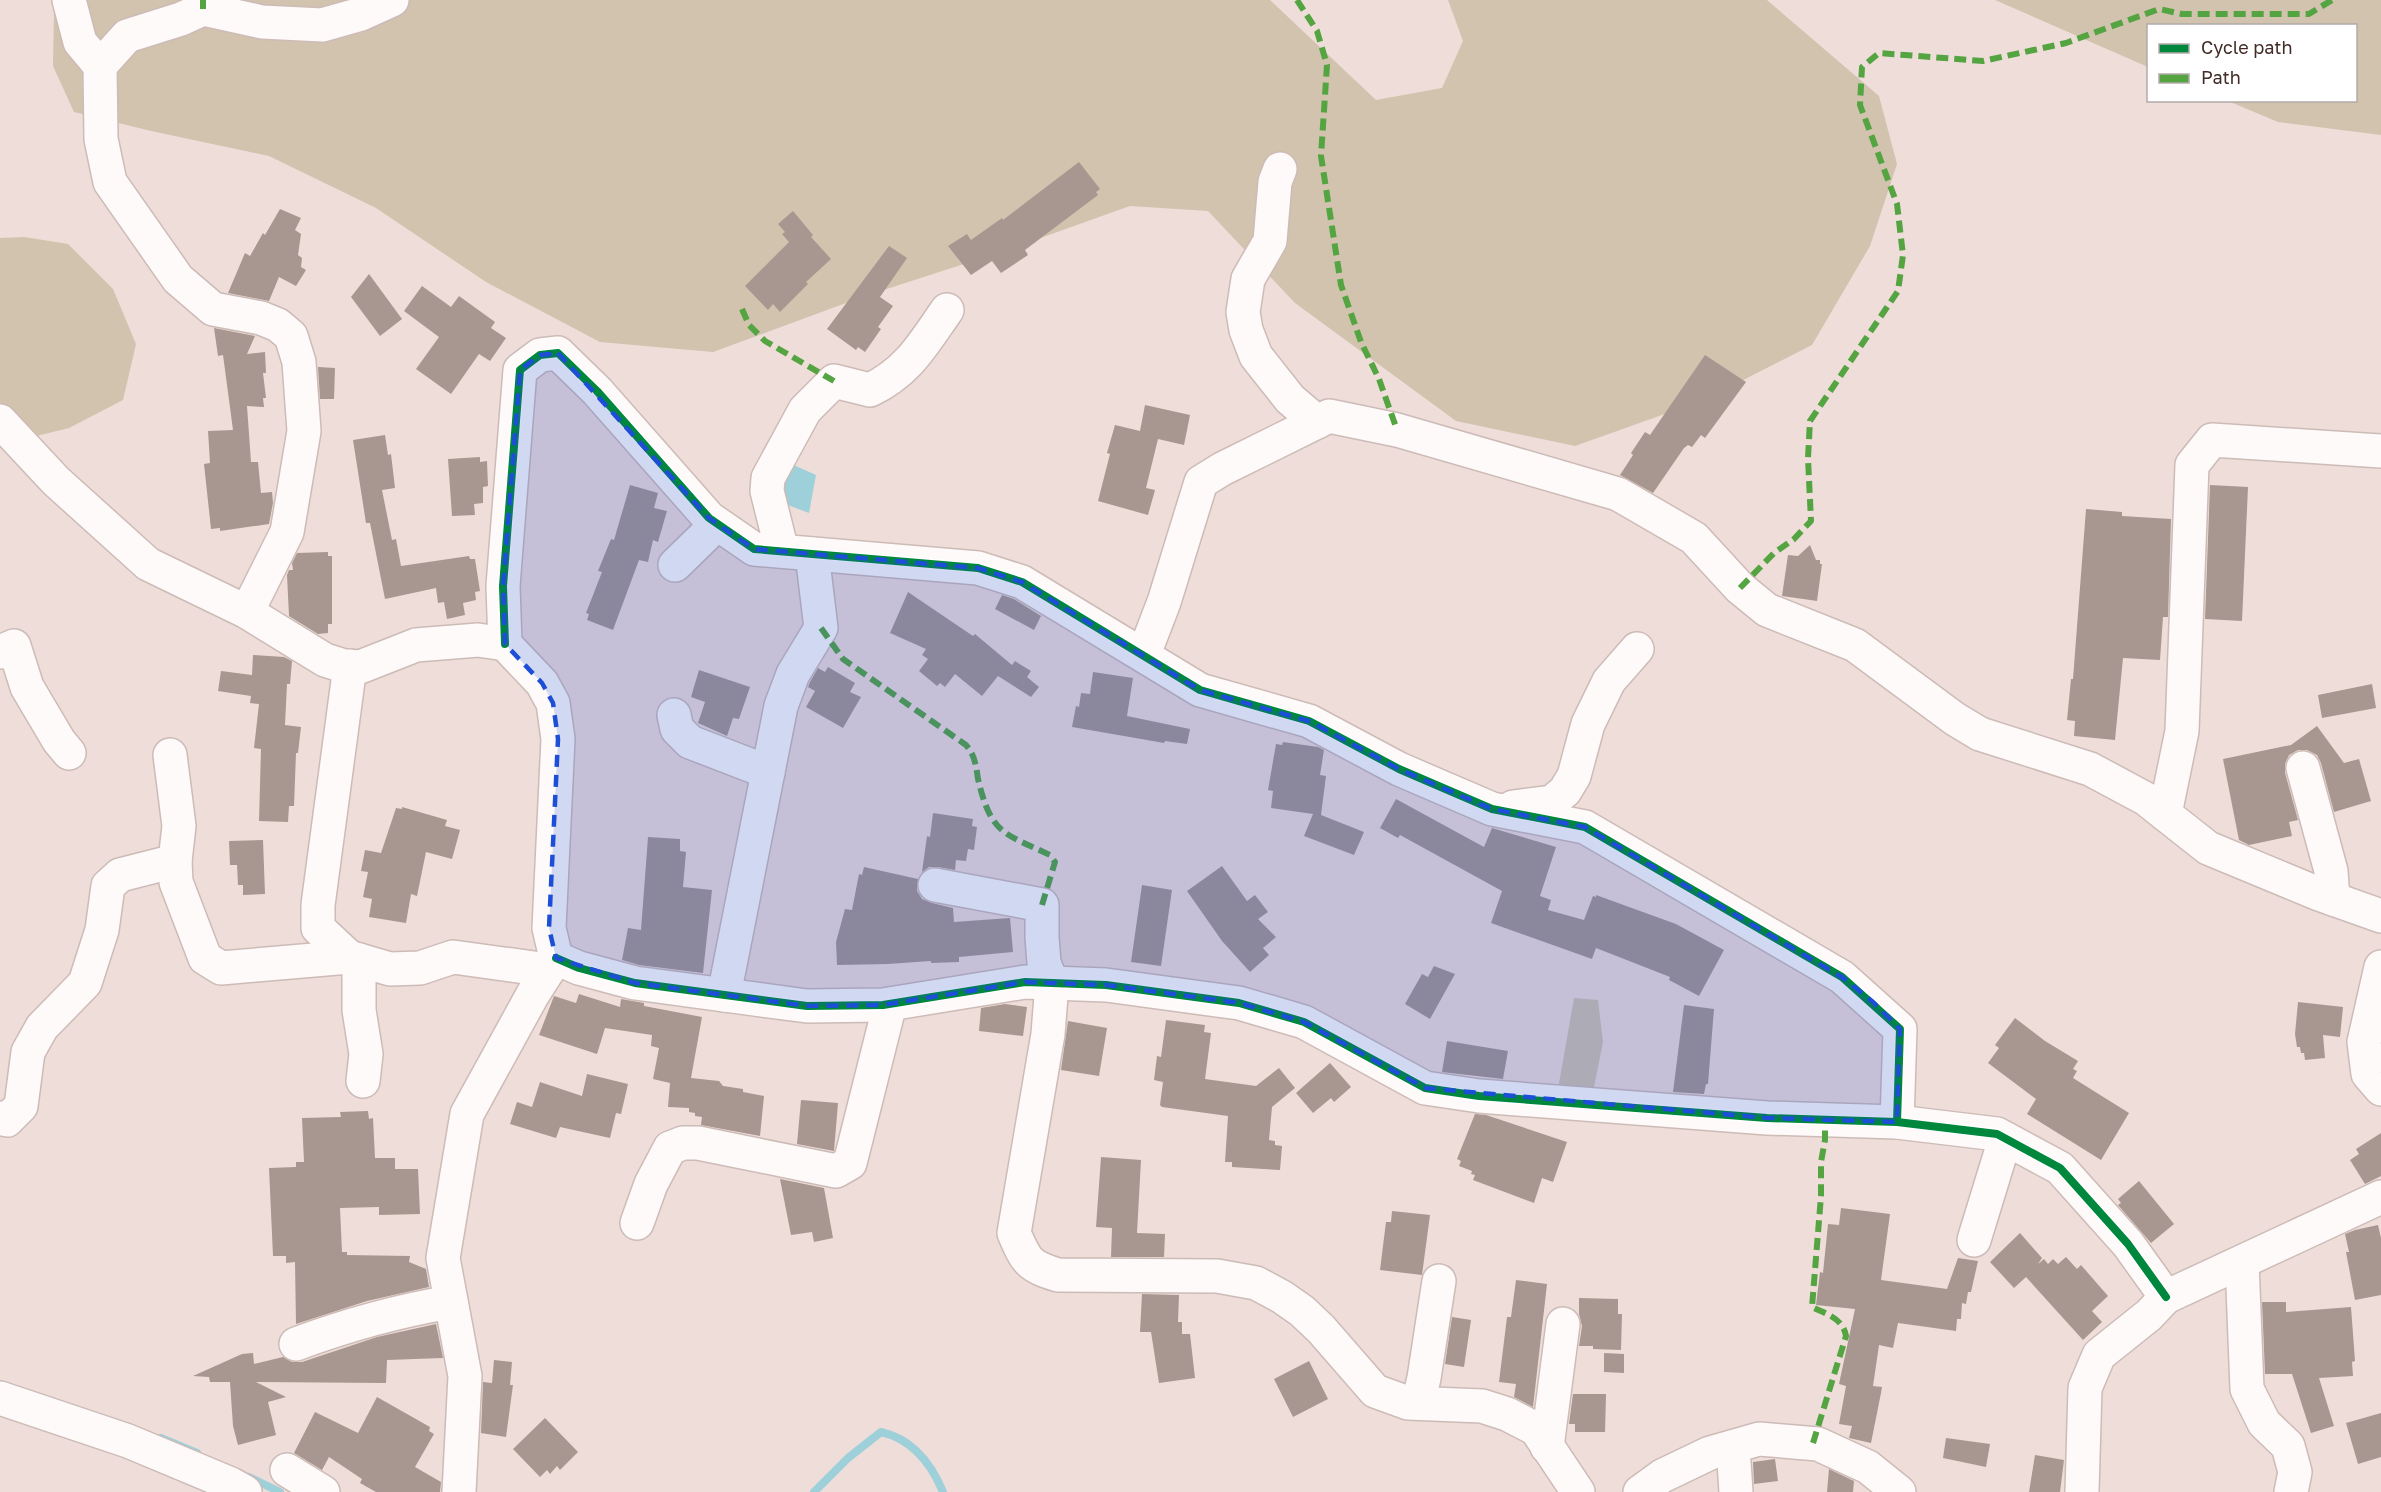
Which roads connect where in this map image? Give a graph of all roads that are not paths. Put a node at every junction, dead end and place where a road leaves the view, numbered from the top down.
1 (69, 0) edge
2 (392, 0) edge
3 (100, 66) junction
4 (1280, 169) dead end
5 (946, 310) dead end
6 (0, 421) edge
7 (1317, 423) junction
8 (2381, 451) edge
9 (717, 524) junction
10 (797, 552) junction
11 (675, 565) dead end
12 (247, 612) junction
13 (505, 644) junction
14 (1637, 649) dead end
15 (0, 652) edge
16 (1144, 654) junction
17 (350, 666) junction
18 (674, 714) dead end
19 (69, 753) dead end
20 (170, 754) dead end
21 (2303, 768) dead end
22 (768, 772) junction
23 (1496, 810) junction
24 (2165, 814) junction
25 (175, 861) junction
26 (935, 885) dead end
27 (2333, 899) junction
28 (2381, 916) edge
29 (354, 959) junction
30 (552, 964) junction
31 (2381, 967) edge
32 (1052, 983) junction
33 (724, 995) junction
34 (890, 1004) junction
35 (363, 1081) dead end
36 (2381, 1089) edge
37 (0, 1118) edge
38 (1897, 1122) junction
39 (2005, 1139) junction
40 (2381, 1197) edge
41 (637, 1223) dead end
42 (1974, 1240) dead end
43 (2242, 1262) junction
44 (1439, 1281) dead end
45 (2166, 1297) junction
46 (451, 1302) junction
47 (1563, 1324) dead end
48 (296, 1344) dead end
49 (0, 1398) edge
50 (1418, 1403) junction
51 (1547, 1447) junction
52 (1733, 1447) junction
53 (287, 1470) dead end
54 (245, 1492) edge
55 (323, 1492) edge
56 (459, 1492) edge
57 (1578, 1492) edge
58 (1640, 1492) edge
59 (1736, 1492) edge
60 (1899, 1492) edge
61 (2082, 1492) edge
62 (2291, 1492) edge

1 - 3 street
2 - 3 street
3 - 12 street
4 - 7 street
5 - 10 street
6 - 12 street
7 - 16 street
7 - 24 street
8 - 24 street
9 - 10 street
9 - 11 street
9 - 13 street
10 - 16 street
10 - 22 street
12 - 17 street
13 - 17 street
13 - 30 street
14 - 23 street
15 - 19 street
16 - 23 street
17 - 29 street
18 - 22 street
20 - 25 street
21 - 27 street
22 - 33 street
23 - 38 street
24 - 27 street
25 - 29 street
25 - 37 street
26 - 32 street
27 - 28 street
29 - 30 street
29 - 35 street
30 - 33 street
30 - 46 street
31 - 36 street
32 - 34 street
32 - 38 street
32 - 50 street
33 - 34 street
34 - 41 street
38 - 39 street
39 - 42 street
39 - 45 street
40 - 43 street
43 - 45 street
43 - 62 street
44 - 50 street
45 - 61 street
46 - 48 street
46 - 56 street
47 - 51 street
49 - 54 street
50 - 51 street
51 - 57 street
52 - 58 street
52 - 59 street
52 - 60 street
53 - 55 street

